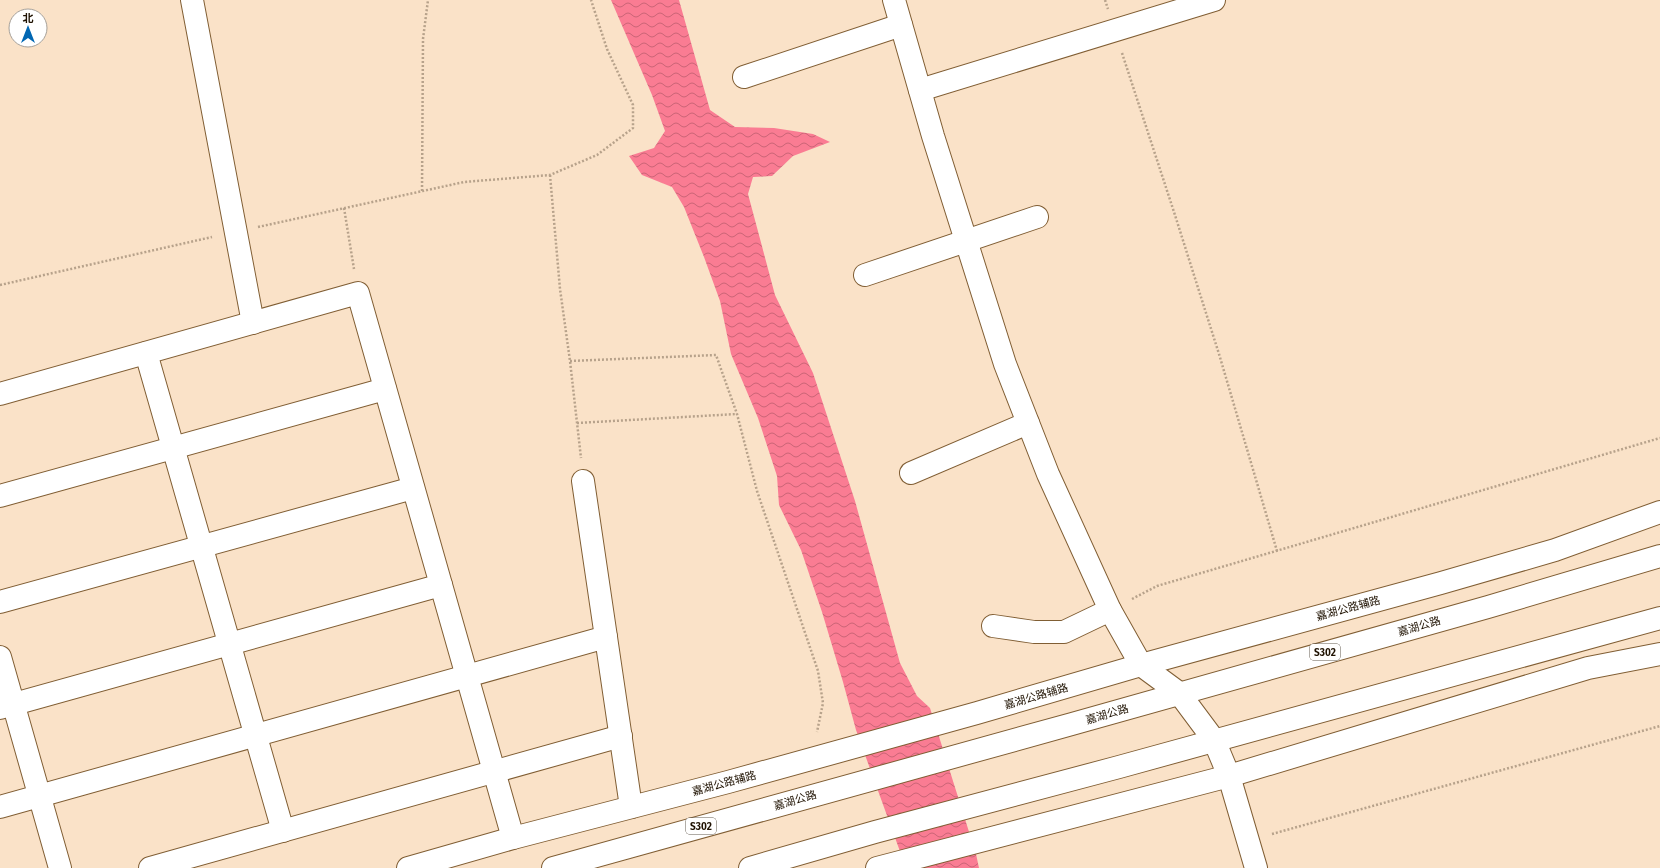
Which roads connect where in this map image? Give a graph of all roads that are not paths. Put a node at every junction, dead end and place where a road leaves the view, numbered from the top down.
1 (192, 0) edge
2 (894, 0) edge
3 (1214, 0) edge
4 (901, 25) junction
5 (744, 77) dead end
6 (920, 90) junction
7 (1037, 217) dead end
8 (967, 240) junction
9 (865, 275) dead end
10 (253, 323) junction
11 (146, 353) junction
12 (386, 389) junction
13 (0, 394) edge
14 (1028, 423) junction
15 (173, 448) junction
16 (911, 473) dead end
17 (583, 481) road end
18 (413, 488) junction
19 (0, 496) edge
20 (1660, 512) edge
21 (202, 546) junction
22 (1660, 556) edge
23 (441, 585) junction
24 (0, 602) edge
25 (1110, 610) junction
26 (1660, 618) edge
27 (993, 626) dead end
28 (606, 637) junction
29 (230, 644) junction
30 (1660, 654) edge
31 (0, 657) edge
32 (1142, 665) junction
33 (467, 676) junction
34 (1179, 693) junction
35 (7, 706) edge
36 (256, 735) junction
37 (621, 736) junction
38 (1214, 740) junction
39 (494, 771) junction
40 (1229, 776) junction
41 (40, 796) junction
42 (0, 807) edge
43 (631, 807) junction
44 (283, 831) junction
45 (513, 838) junction
46 (60, 868) edge
47 (150, 868) edge
48 (408, 868) edge
49 (552, 868) edge
50 (750, 868) edge
51 (877, 868) edge
52 (1256, 868) edge

1 - 10 street
2 - 4 street
3 - 6 street
4 - 5 street
4 - 6 street
6 - 8 street
7 - 8 street
8 - 9 street
8 - 14 street
10 - 11 street
10 - 12 street
11 - 13 street
11 - 15 street
12 - 15 street
12 - 18 street
14 - 16 street
14 - 25 street
15 - 19 street
15 - 21 street
17 - 28 street
18 - 21 street
18 - 23 street
20 - 32 street, 嘉湖公路辅路
21 - 24 street
21 - 29 street
22 - 34 street, 嘉湖公路 / S302
23 - 29 street
23 - 33 street
25 - 27 street
25 - 32 street
26 - 38 street
28 - 33 street
28 - 37 street
29 - 35 street
29 - 36 street
30 - 40 street
31 - 35 street
32 - 34 street
32 - 43 street, 嘉湖公路辅路
33 - 36 street
33 - 39 street
34 - 38 street
34 - 49 street, 嘉湖公路 / S302
35 - 41 street
36 - 41 street
36 - 44 street
37 - 39 street
37 - 43 street
38 - 40 street
38 - 50 street
39 - 44 street
39 - 45 street
40 - 51 street
40 - 52 street
41 - 42 street
41 - 46 street
43 - 45 street, 嘉湖公路辅路
44 - 47 street
45 - 48 street, 嘉湖公路辅路

